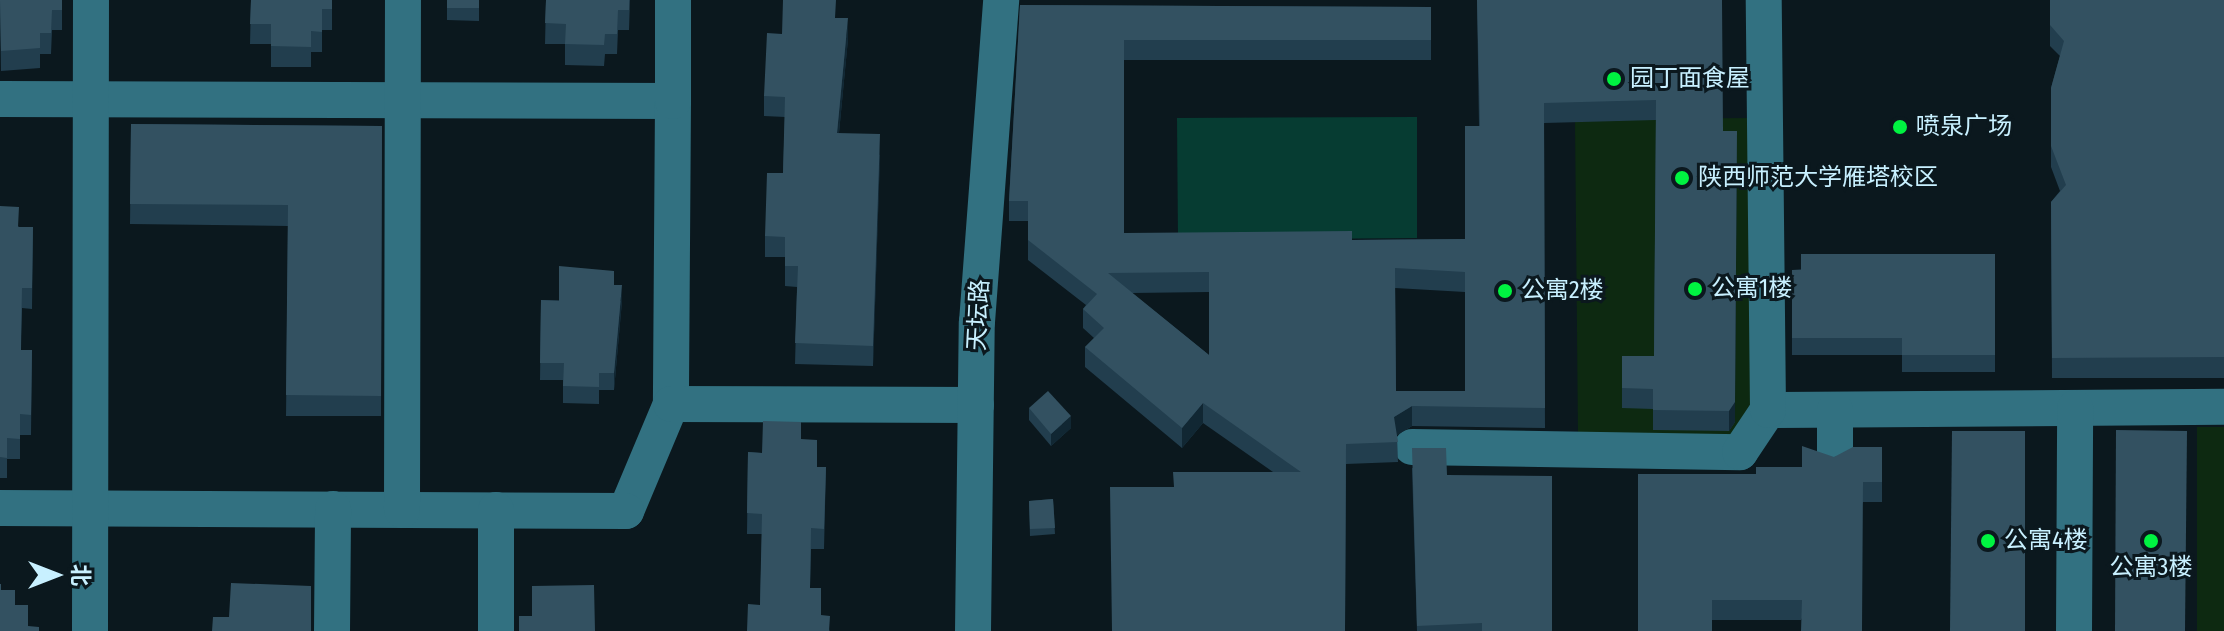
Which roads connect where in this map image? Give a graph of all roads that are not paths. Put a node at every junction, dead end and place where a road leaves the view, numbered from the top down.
1 (91, 0) edge
2 (403, 0) edge
3 (673, 0) edge
4 (1001, 0) edge
5 (1764, 0) edge
6 (0, 99) edge
7 (92, 100) junction
8 (403, 101) junction
9 (673, 101) junction
10 (671, 404) junction
11 (976, 405) junction
12 (2224, 407) edge
13 (2075, 408) junction
14 (1768, 410) junction
15 (1835, 410) junction
16 (1412, 447) edge
17 (1835, 456) edge
18 (0, 508) edge
19 (91, 508) junction
20 (333, 509) junction
21 (402, 510) junction
22 (496, 510) junction
23 (90, 631) edge
24 (332, 631) edge
25 (496, 631) edge
26 (973, 631) edge
27 (2074, 631) edge

1 - 7 street
2 - 8 street
3 - 9 street
4 - 11 street, 天坛路
5 - 14 street
6 - 7 street
7 - 8 street
7 - 19 street
8 - 9 street
8 - 21 street
9 - 10 street
10 - 11 street
10 - 22 street
11 - 26 street, 天坛路
12 - 13 street
13 - 15 street
13 - 27 street
14 - 15 street
14 - 16 street
15 - 17 street
18 - 19 street
19 - 20 street
19 - 23 street
20 - 21 street
20 - 24 street
21 - 22 street
22 - 25 street

